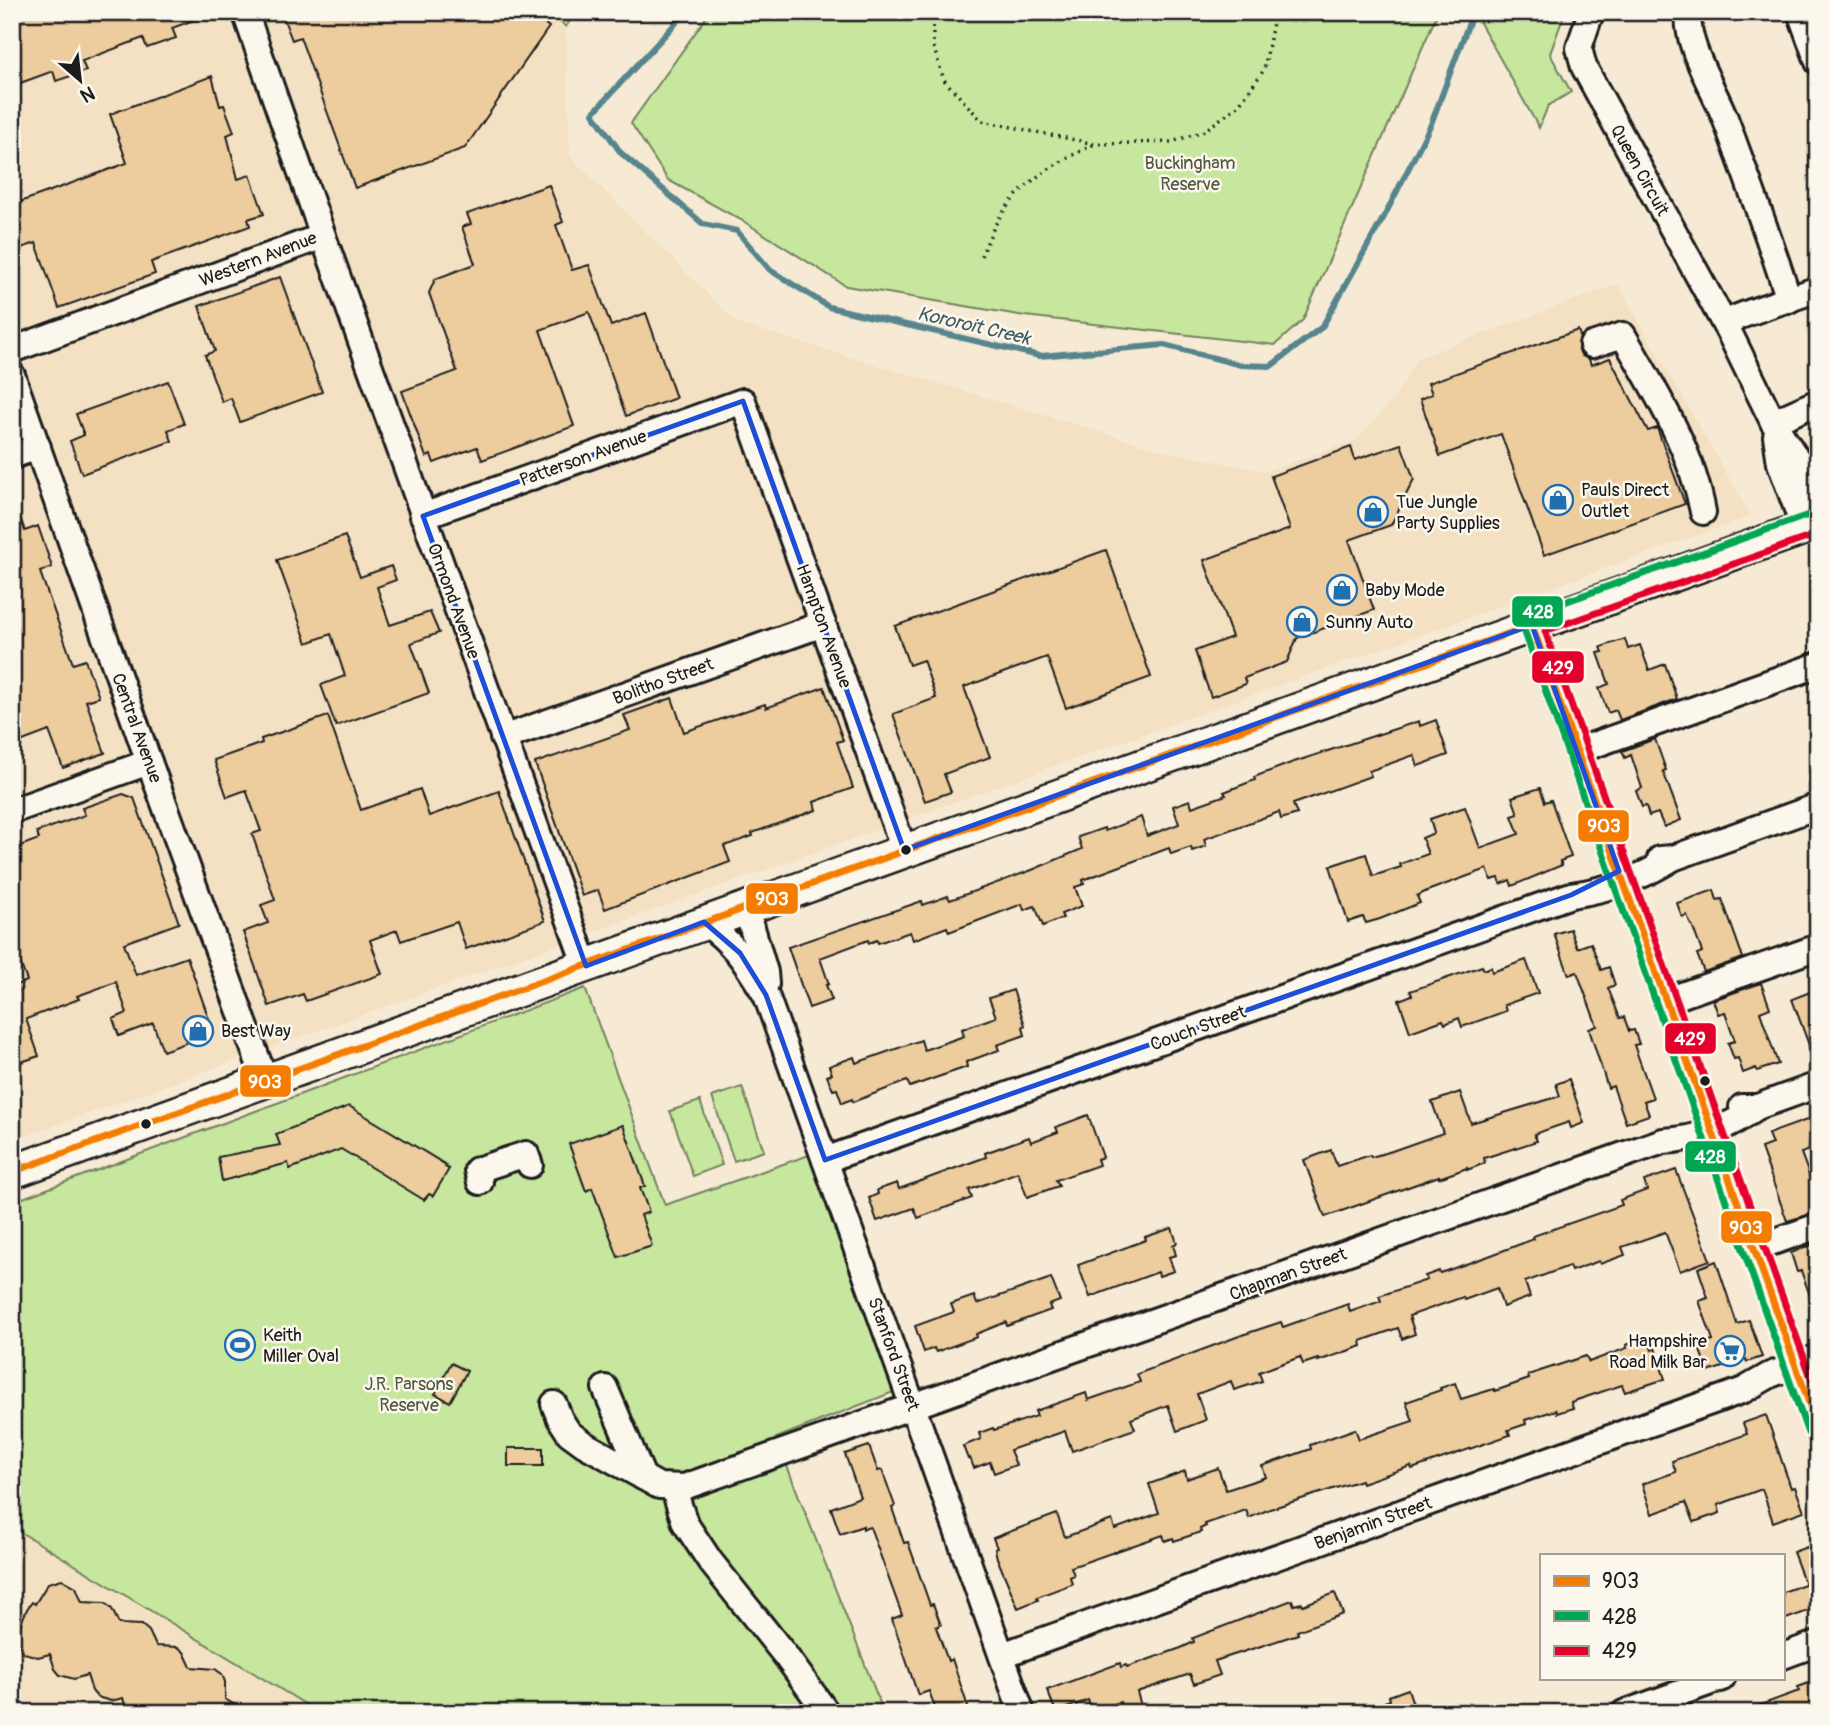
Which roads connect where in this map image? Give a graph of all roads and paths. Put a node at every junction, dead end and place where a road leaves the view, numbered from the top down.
1 (245, 12) edge
2 (933, 12) edge
3 (1275, 12) edge
4 (1591, 12) edge
5 (1689, 12) edge
6 (1800, 12) edge
7 (1818, 62) edge
8 (1095, 144) junction
9 (323, 236) junction
10 (981, 256) dead end
11 (1818, 289) edge
12 (1780, 303) junction
13 (1727, 328) junction
14 (1592, 345) dead end
15 (12, 350) edge
16 (12, 375) edge
17 (743, 401) joint
18 (1818, 402) edge
19 (1773, 422) junction
20 (38, 447) junction
21 (12, 456) edge
22 (1703, 512) dead end
23 (423, 516) junction
24 (1813, 520) edge
25 (823, 624) junction
26 (1532, 625) junction
27 (1818, 665) edge
28 (503, 738) junction
29 (1577, 751) junction
30 (149, 762) junction
31 (1818, 806) edge
32 (12, 811) edge
33 (904, 850) junction
34 (1621, 877) junction
35 (746, 907) junction
36 (704, 922) junction
37 (1818, 947) edge
38 (586, 966) junction
39 (766, 995) junction
40 (1665, 1001) junction
41 (265, 1080) junction
42 (1818, 1085) edge
43 (1709, 1124) junction
44 (825, 1160) junction
45 (530, 1165) dead end
46 (12, 1172) edge
47 (480, 1182) dead end
48 (1818, 1226) edge
49 (1754, 1249) junction
50 (1807, 1368) edge
51 (605, 1388) dead end
52 (554, 1404) dead end
53 (913, 1407) junction
54 (621, 1426) junction
55 (1818, 1429) edge
56 (593, 1448) junction
57 (643, 1477) junction
58 (673, 1487) junction
59 (1818, 1643) edge
60 (1002, 1655) junction
61 (1784, 1656) edge
62 (1716, 1680) edge
63 (827, 1713) edge
64 (1022, 1713) edge
65 (1624, 1713) edge

1 - 9 street, Western Avenue
2 - 8 path
3 - 8 path
4 - 13 street, Queen Circuit
5 - 12 street
6 - 7 street
8 - 10 path
9 - 15 street, Western Avenue
9 - 23 street, Ormond Avenue
11 - 12 street
12 - 13 street
13 - 19 street, Queen Circuit
14 - 22 street
16 - 20 street, Central Avenue
17 - 23 street, Patterson Avenue
17 - 25 street, Hampton Avenue
18 - 19 street
19 - 24 street, Queen Circuit
20 - 21 street
20 - 30 street, Central Avenue
23 - 28 street, Ormond Avenue
24 - 26 main road
25 - 28 street, Bolitho Street
25 - 33 street, Hampton Avenue
26 - 29 street
26 - 33 main road
27 - 29 street
28 - 38 street, Ormond Avenue
29 - 34 street
30 - 32 street
30 - 41 street, Central Avenue
31 - 34 street, Couch Street
33 - 35 main road
34 - 40 street
34 - 44 street, Couch Street
35 - 36 main road
35 - 39 street, Stanford Street
36 - 38 main road
36 - 39 street, Stanford Street
37 - 40 street
38 - 41 main road
39 - 44 street, Stanford Street
40 - 43 street
41 - 46 main road
42 - 43 street, Chapman Street
43 - 49 street
43 - 53 street, Chapman Street
44 - 53 street, Stanford Street
45 - 47 street
48 - 49 street
49 - 50 street
50 - 55 street
50 - 60 street, Benjamin Street
51 - 54 street
52 - 56 street
53 - 58 street, Chapman Street
53 - 60 street, Stanford Street
54 - 56 street
54 - 57 street
56 - 57 street
57 - 58 street
58 - 63 street
59 - 61 street
60 - 64 street, Stanford Street
62 - 65 street

